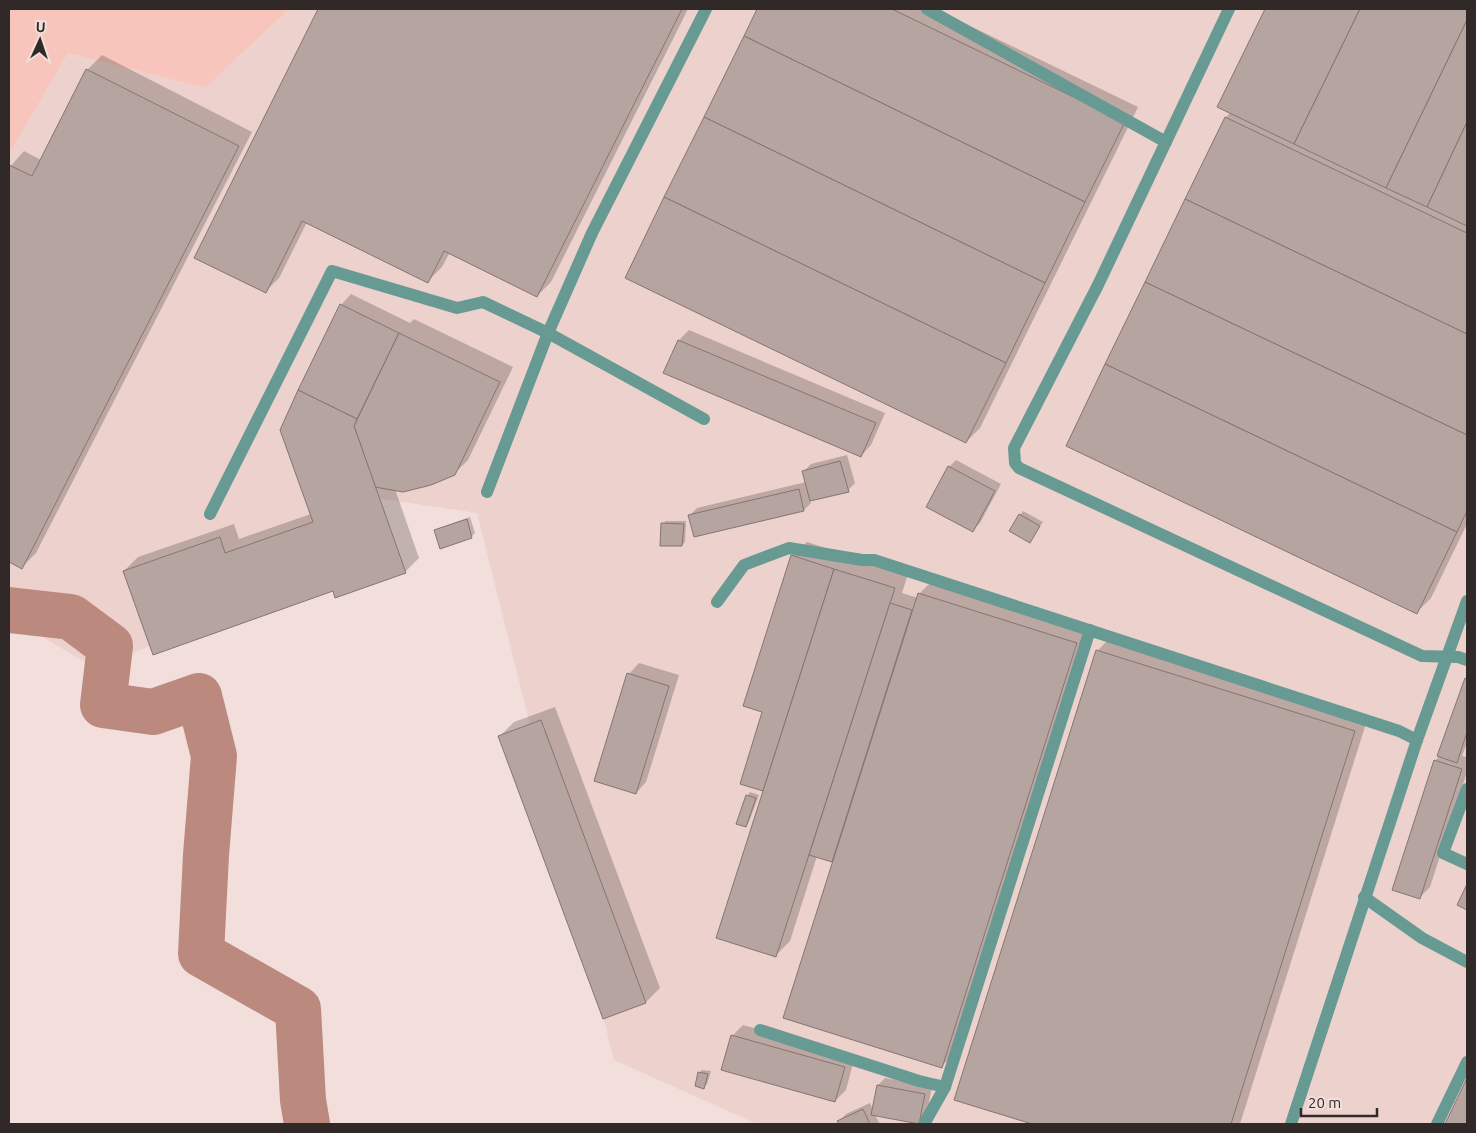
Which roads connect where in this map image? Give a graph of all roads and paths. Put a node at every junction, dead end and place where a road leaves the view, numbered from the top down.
1 (706, 9) edge
2 (927, 9) edge
3 (1229, 9) edge
4 (1166, 142) junction
5 (548, 333) junction
6 (704, 419) dead end
7 (487, 492) dead end
8 (210, 514) dead end
9 (1467, 601) edge
10 (717, 602) dead end
11 (1090, 630) junction
12 (1446, 657) junction
13 (1467, 660) edge
14 (1417, 740) junction
15 (1467, 789) edge
16 (1467, 864) edge
17 (1364, 897) junction
18 (1467, 962) edge
19 (760, 1030) dead end
20 (1467, 1062) edge
21 (945, 1087) junction
22 (924, 1124) edge
23 (1291, 1124) edge
24 (1437, 1124) edge

1 - 5 street
2 - 4 street
3 - 4 street
4 - 12 street
5 - 6 street
5 - 7 street
5 - 8 street
9 - 12 street
10 - 11 street
11 - 14 street
11 - 21 street
12 - 13 street
12 - 14 street
14 - 17 street
15 - 16 street
17 - 18 street
17 - 23 street
19 - 21 street
20 - 24 street
21 - 22 street

